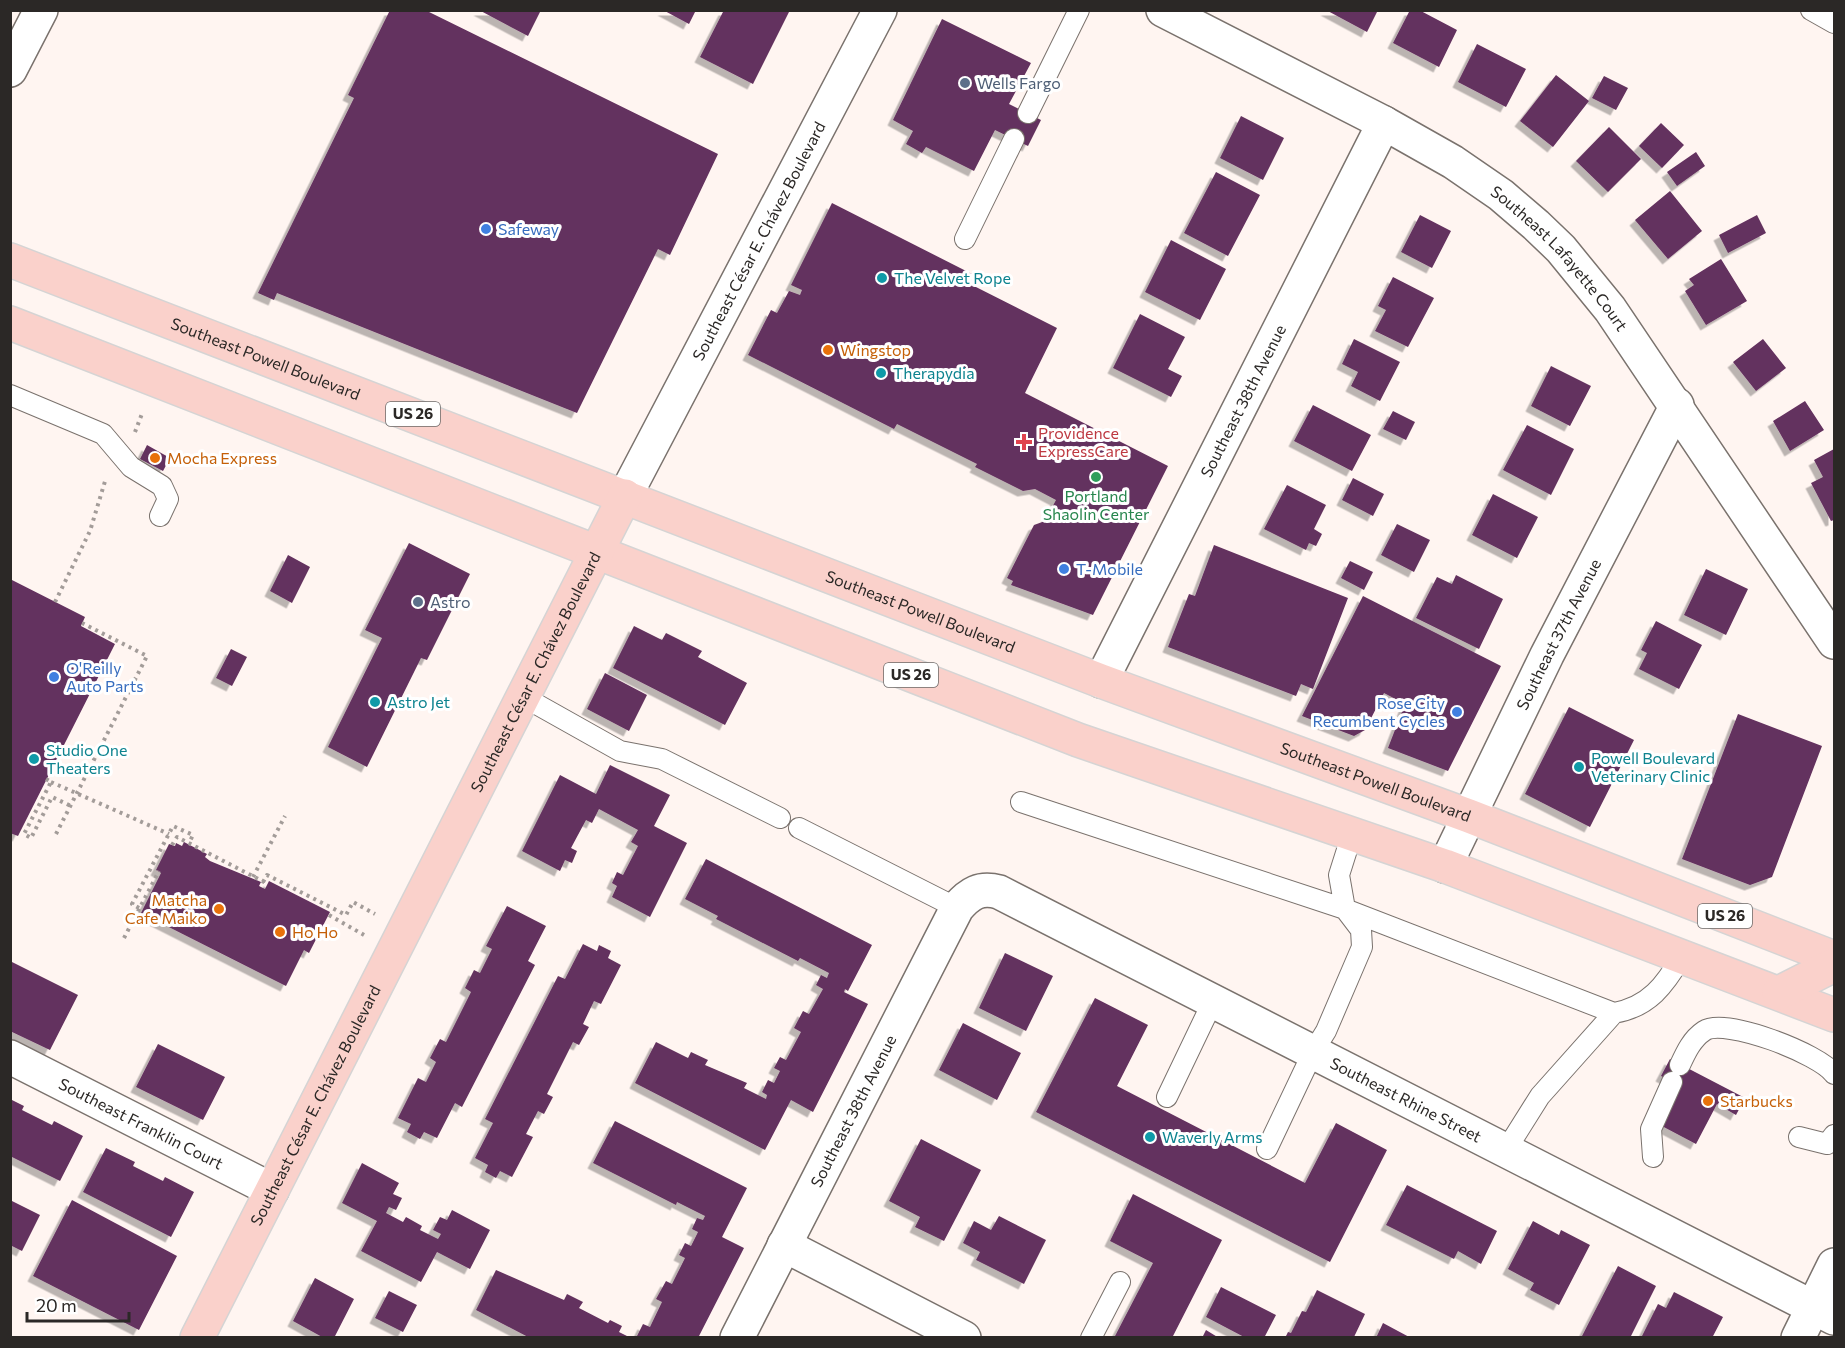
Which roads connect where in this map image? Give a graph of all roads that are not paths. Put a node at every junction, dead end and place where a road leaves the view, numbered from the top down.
1 (880, 10) edge
2 (1078, 10) edge
3 (1163, 10) edge
4 (1811, 10) edge
5 (1834, 23) edge
6 (26, 25) edge
7 (10, 70) edge
8 (1028, 113) dead end
9 (1384, 123) junction
10 (1014, 139) dead end
11 (965, 239) dead end
12 (10, 260) edge
13 (10, 323) edge
14 (10, 395) edge
15 (1677, 405) junction
16 (625, 496) junction
17 (160, 516) dead end
18 (596, 551) junction
19 (1834, 642) edge
20 (1101, 681) junction
21 (522, 696) junction
22 (1021, 802) dead end
23 (1468, 816) junction
24 (780, 818) dead end
25 (799, 828) dead end
26 (1352, 834) junction
27 (1445, 866) junction
28 (966, 900) junction
29 (1345, 909) junction
30 (1682, 956) junction
31 (1834, 958) edge
32 (1834, 965) edge
33 (1779, 993) junction
34 (1214, 1001) junction
35 (1614, 1013) junction
36 (1834, 1015) edge
37 (1313, 1052) junction
38 (10, 1057) edge
39 (1834, 1074) edge
40 (1167, 1097) dead end
41 (1834, 1135) edge
42 (1799, 1137) dead end
43 (1267, 1149) dead end
44 (1506, 1150) junction
45 (1653, 1157) dead end
46 (272, 1190) junction
47 (784, 1245) junction
48 (1834, 1265) edge
49 (1120, 1282) dead end
50 (1824, 1312) edge
51 (197, 1338) edge
52 (737, 1338) edge
53 (964, 1338) edge
54 (1091, 1338) edge
55 (1798, 1338) edge

1 - 16 street, Southeast César E. Chávez Boulevard
2 - 8 lane
3 - 9 street, Southeast Lafayette Court
4 - 5 lane
6 - 7 street
9 - 15 street, Southeast Lafayette Court
9 - 20 street, Southeast 38th Avenue
10 - 11 lane
12 - 16 main road, Southeast Powell Boulevard / US 26
13 - 18 main road, US 26
14 - 17 lane
15 - 19 street, Southeast Lafayette Court
15 - 23 street, Southeast 37th Avenue
16 - 18 main road, Southeast César E. Chávez Boulevard
16 - 20 main road, Southeast Powell Boulevard / US 26
18 - 21 main road, Southeast César E. Chávez Boulevard
18 - 26 main road, US 26
20 - 23 main road, Southeast Powell Boulevard / US 26
21 - 24 lane
21 - 46 main road, Southeast César E. Chávez Boulevard
22 - 29 lane
23 - 27 street, Southeast 37th Avenue
23 - 31 main road, Southeast Powell Boulevard / US 26
25 - 28 lane
26 - 27 main road, US 26
26 - 29 lane
27 - 30 main road, US 26
28 - 34 street, Southeast Rhine Street
28 - 47 street, Southeast 38th Avenue
29 - 35 lane
29 - 37 lane
30 - 33 main road, US 26
30 - 35 lane
32 - 33 main road
33 - 36 main road, US 26
34 - 37 street, Southeast Rhine Street
34 - 40 lane
35 - 44 lane
37 - 43 lane
37 - 44 street, Southeast Rhine Street
38 - 46 street, Southeast Franklin Court
39 - 45 lane
41 - 42 lane
44 - 50 street, Southeast Rhine Street
46 - 51 main road, Southeast César E. Chávez Boulevard
47 - 52 street, Southeast 38th Avenue
47 - 53 street
48 - 50 street
49 - 54 lane
50 - 55 street

